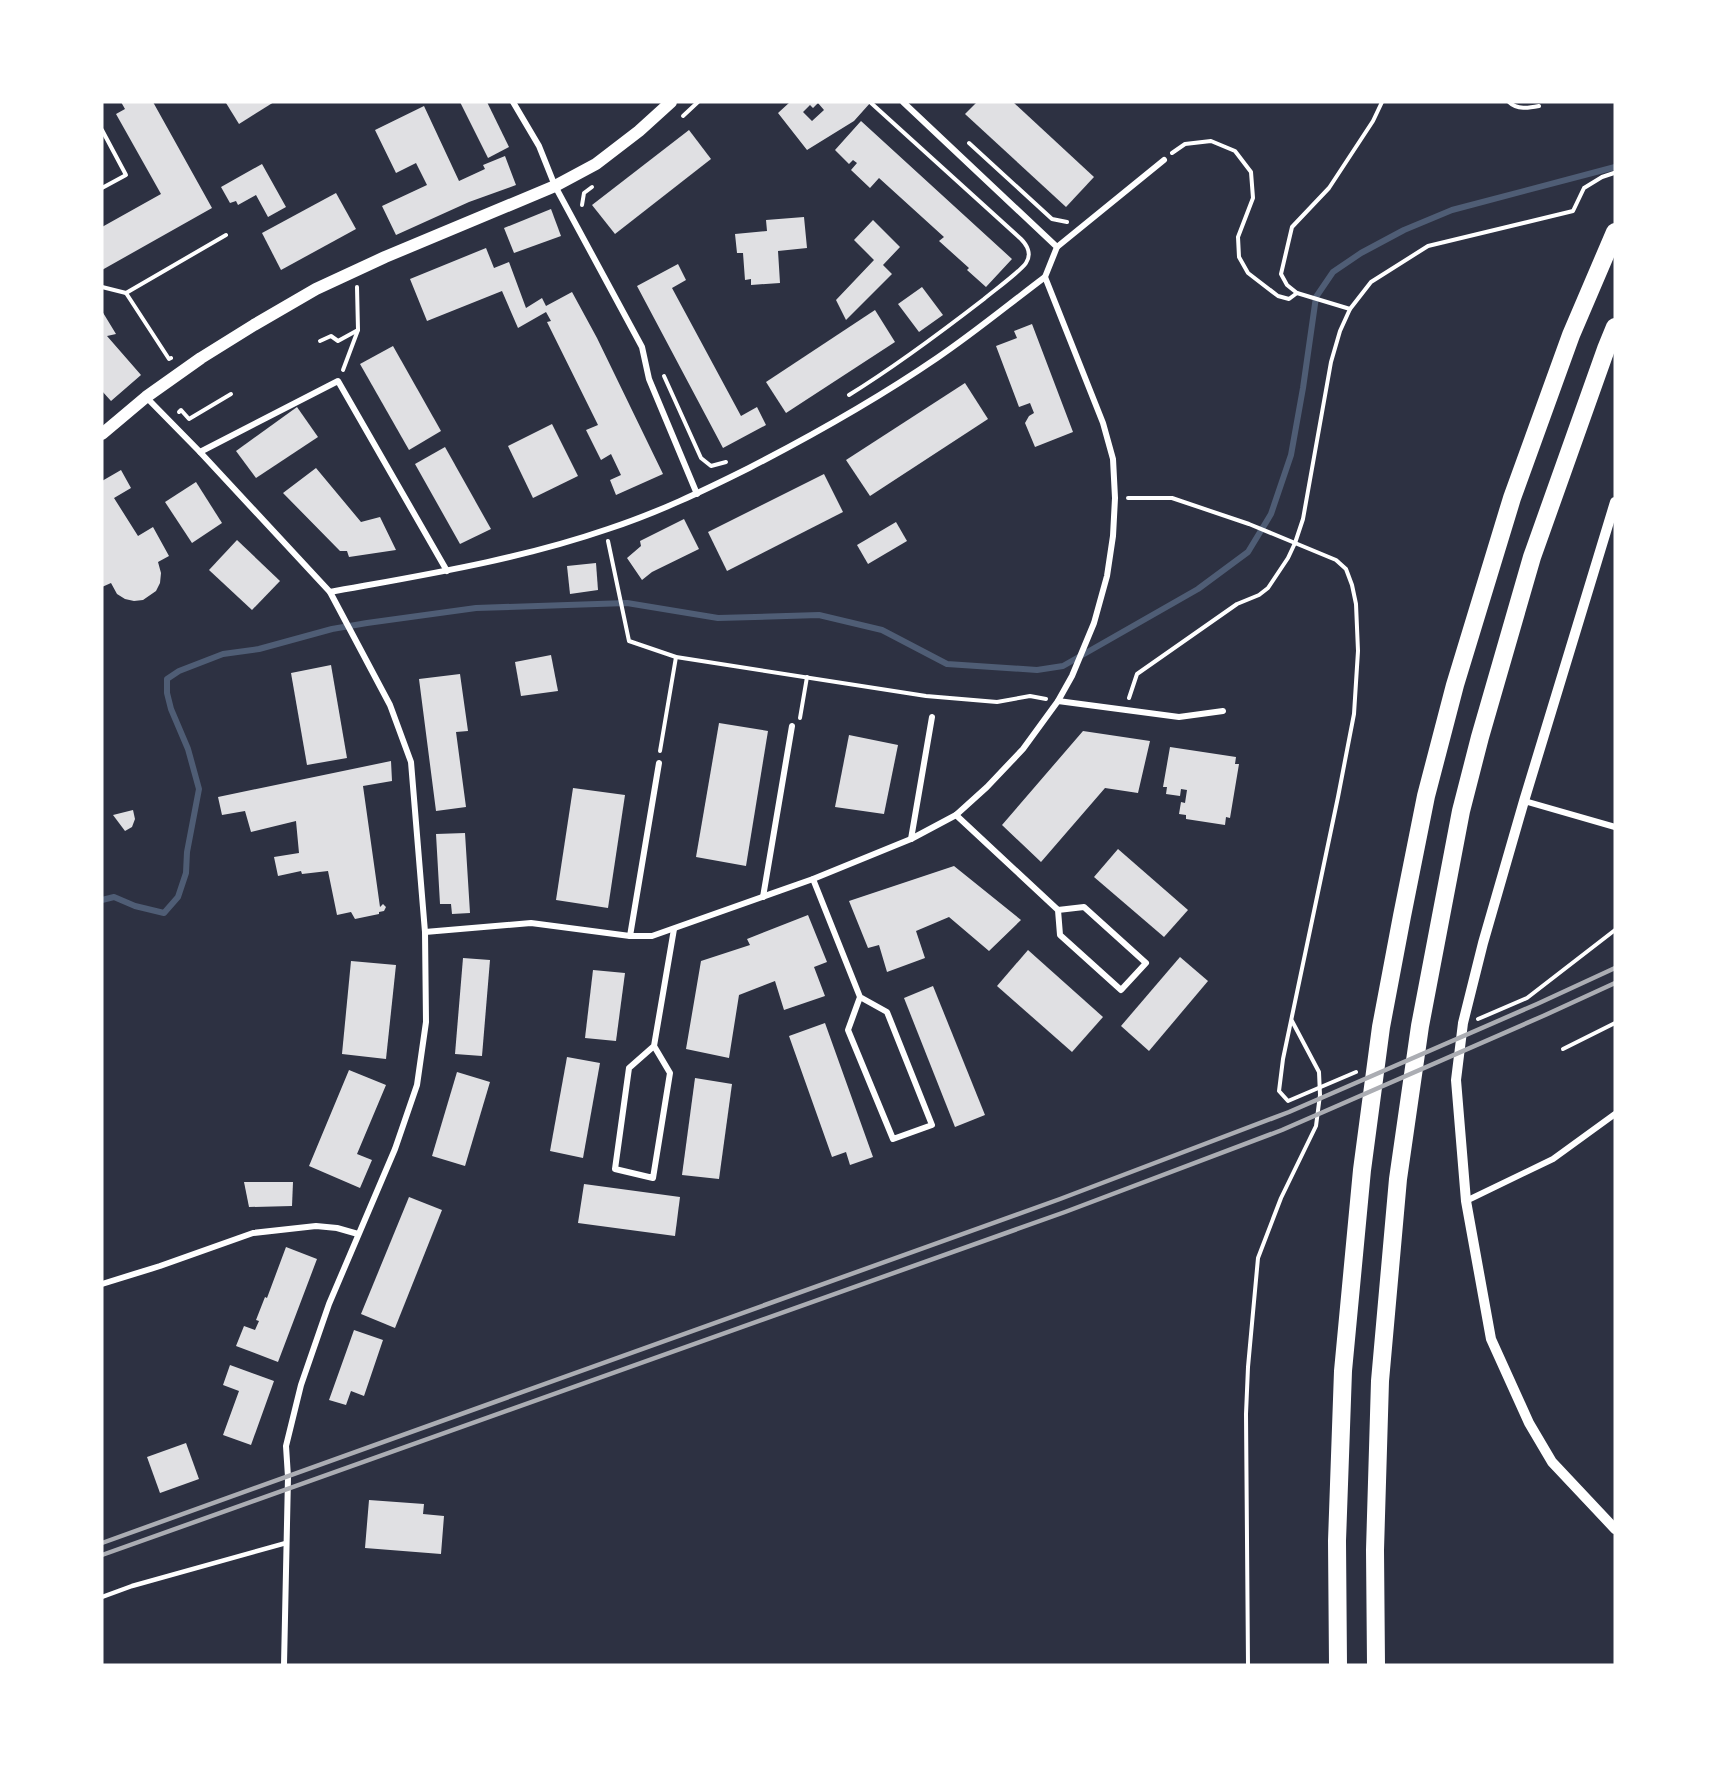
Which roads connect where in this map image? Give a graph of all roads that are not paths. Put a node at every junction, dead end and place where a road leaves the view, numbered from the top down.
1 (513, 102) edge
2 (671, 102) edge
3 (903, 102) edge
4 (1164, 160) road end
5 (555, 186) junction
6 (1615, 232) edge
7 (1057, 247) junction
8 (1045, 277) junction
9 (1615, 327) edge
10 (146, 397) junction
11 (102, 434) edge
12 (200, 452) junction
13 (697, 494) junction
14 (1615, 502) edge
15 (447, 571) junction
16 (330, 592) junction
17 (1058, 701) junction
18 (1223, 711) dead end
19 (932, 717) dead end
20 (792, 726) road end
21 (658, 763) road end
22 (1524, 801) junction
23 (956, 815) junction
24 (1615, 827) edge
25 (911, 839) junction
26 (813, 879) junction
27 (763, 897) junction
28 (1058, 910) junction
29 (674, 929) junction
30 (425, 932) junction
31 (630, 936) junction
32 (860, 997) junction
33 (654, 1047) junction
34 (1615, 1114) edge
35 (1466, 1201) junction
36 (358, 1234) junction
37 (102, 1284) edge
38 (1615, 1529) edge
39 (286, 1543) junction
40 (102, 1597) edge
41 (284, 1665) edge
42 (1338, 1665) edge
43 (1376, 1665) edge

1 - 5 street
2 - 5 main road
3 - 7 street
4 - 7 street
5 - 10 main road
5 - 13 street
6 - 42 highway
7 - 8 street
8 - 13 street
8 - 17 street
9 - 43 highway
10 - 11 main road
10 - 12 street
12 - 15 street
12 - 16 street
13 - 15 street
14 - 22 street
15 - 16 street
16 - 30 street
17 - 18 street
17 - 23 street
19 - 25 street
20 - 27 street
21 - 31 street
22 - 24 street
22 - 35 street
23 - 25 street
23 - 28 street
25 - 26 street
26 - 27 street
26 - 32 street
27 - 29 street
28 - 28 street
29 - 31 street
29 - 33 street
30 - 31 street
30 - 36 street
32 - 32 street
33 - 33 street
34 - 35 street
35 - 38 street
36 - 37 street
36 - 39 street
39 - 40 lane
39 - 41 street

